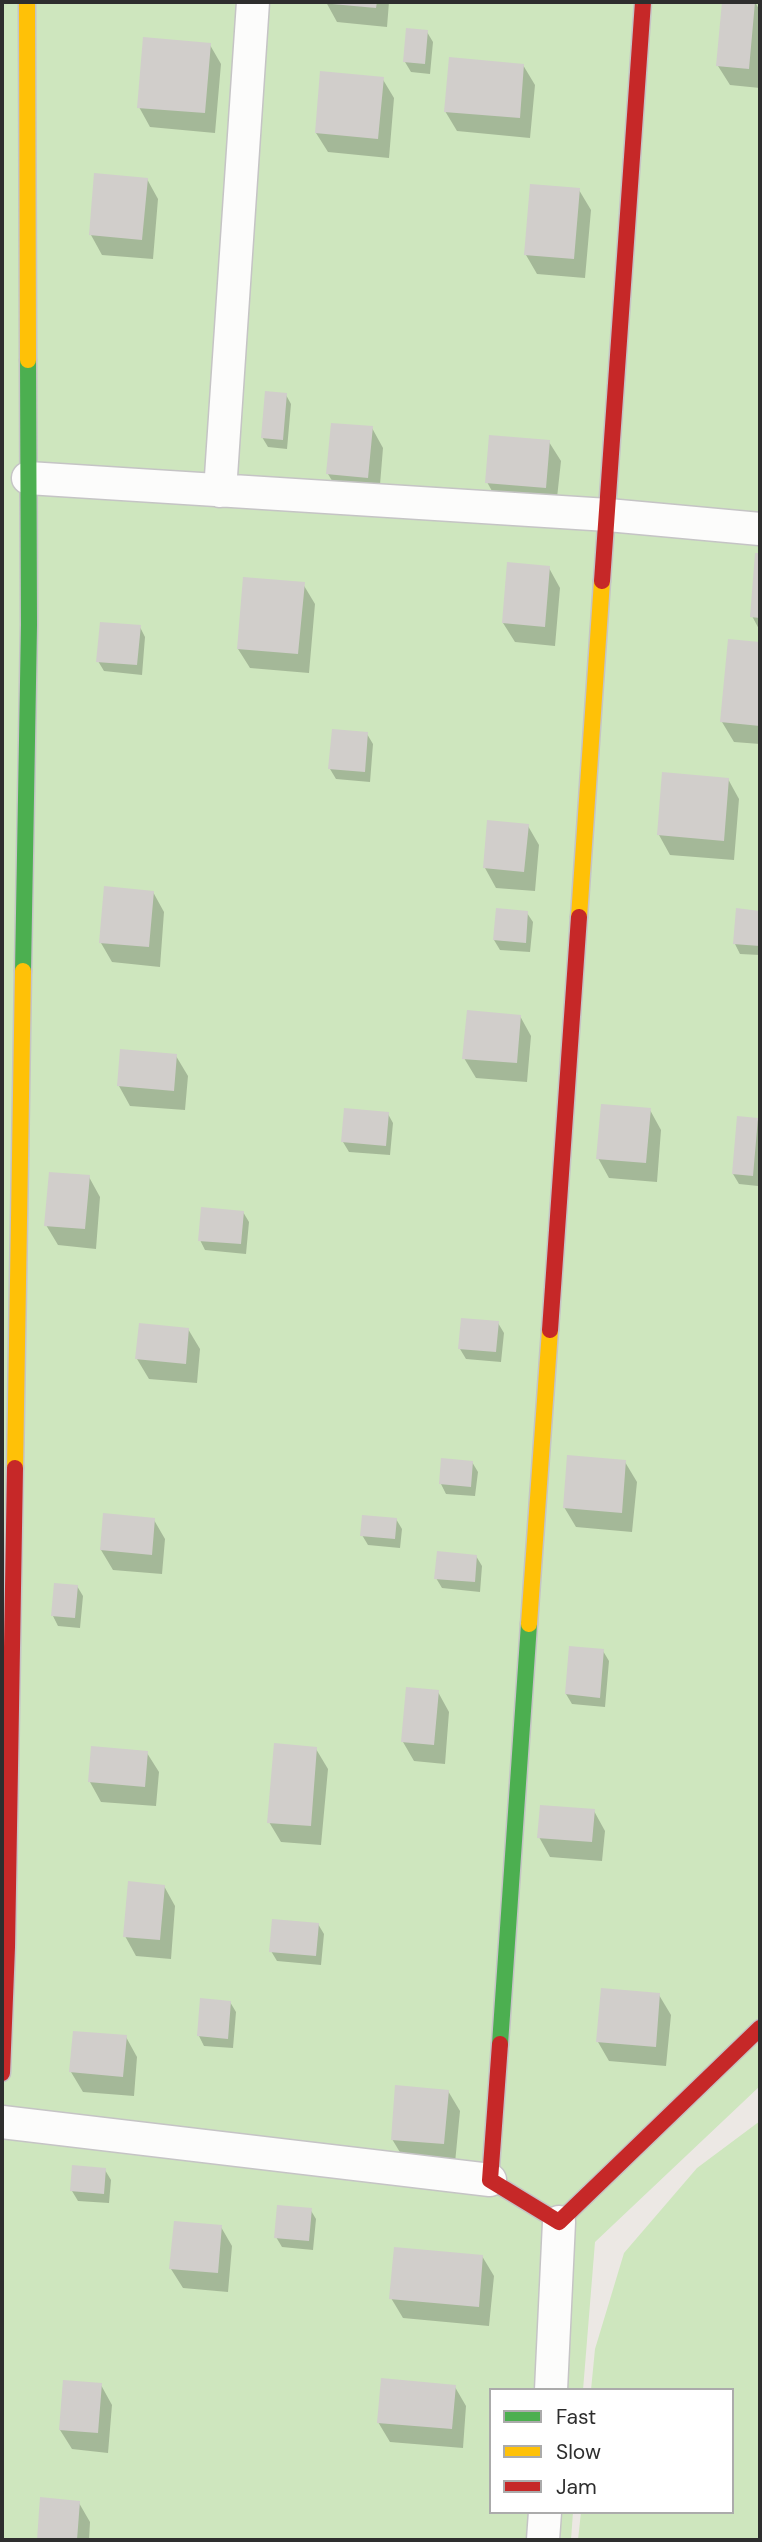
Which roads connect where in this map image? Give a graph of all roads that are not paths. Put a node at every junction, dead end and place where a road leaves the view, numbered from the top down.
1 (27, 2) edge
2 (253, 2) edge
3 (643, 2) edge
4 (28, 478) junction
5 (220, 491) junction
6 (608, 515) junction
7 (760, 529) edge
8 (760, 2028) edge
9 (2, 2073) edge
10 (2, 2122) edge
11 (490, 2180) junction
12 (559, 2222) junction
13 (551, 2388) edge
14 (545, 2514) edge
15 (543, 2540) edge

1 - 4 street
2 - 5 street
3 - 6 street
4 - 5 street
4 - 9 street
5 - 6 street
6 - 7 street
6 - 11 street
8 - 12 street
10 - 11 street
11 - 12 street
12 - 13 street
14 - 15 street

